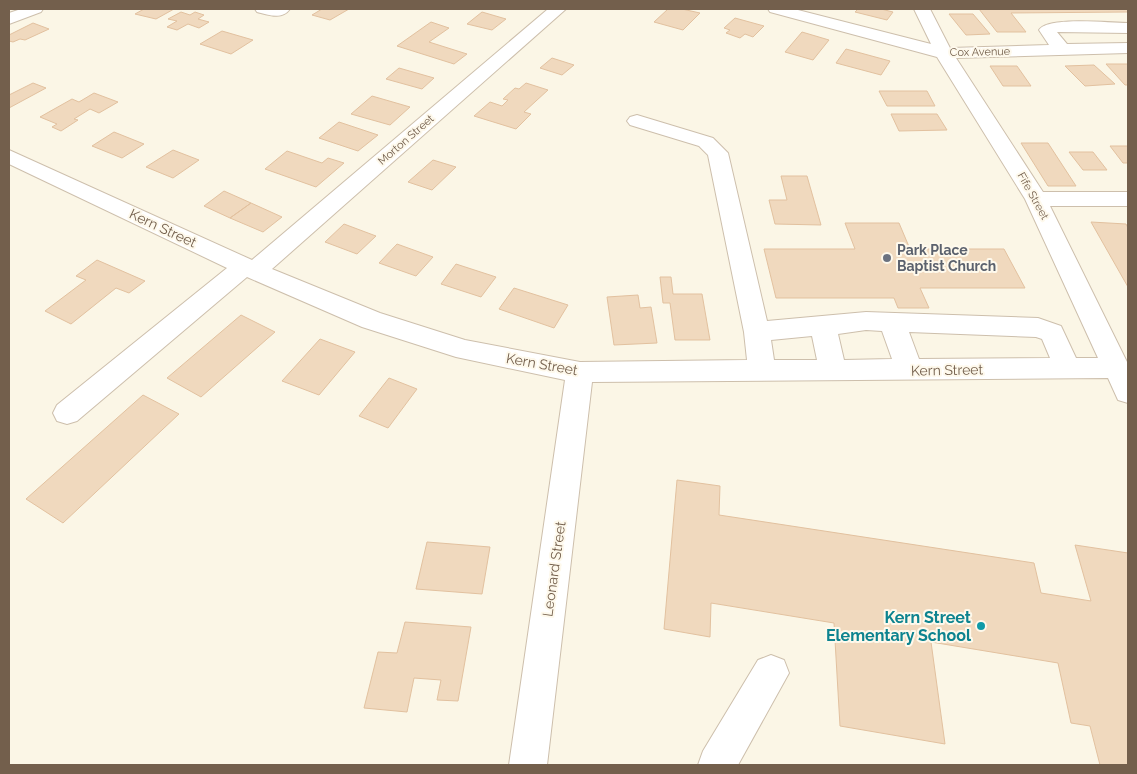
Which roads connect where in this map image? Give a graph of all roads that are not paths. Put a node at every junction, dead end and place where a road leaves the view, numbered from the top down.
1 (35, 9) edge
2 (558, 9) edge
3 (776, 9) edge
4 (922, 9) edge
5 (9, 19) edge
6 (1128, 28) edge
7 (1128, 48) edge
8 (1062, 50) junction
9 (944, 52) junction
10 (637, 121) dead end
11 (9, 156) edge
12 (1036, 199) junction
13 (1128, 199) edge
14 (249, 268) junction
15 (892, 322) junction
16 (823, 326) junction
17 (757, 332) junction
18 (1117, 368) junction
19 (1068, 369) junction
20 (910, 371) junction
21 (580, 372) junction
22 (762, 372) junction
23 (833, 372) junction
24 (1128, 392) edge
25 (67, 413) dead end
26 (771, 673) dead end
27 (528, 765) edge
28 (717, 765) edge

1 - 5 street
2 - 14 street, Morton Street
3 - 9 street, Cox Avenue
4 - 9 street, Fife Street
6 - 8 street
7 - 8 street, Cox Avenue
8 - 9 street, Cox Avenue
9 - 12 street, Fife Street
10 - 17 street
11 - 14 street, Kern Street
12 - 13 street
12 - 18 street, Fife Street
14 - 21 street, Kern Street
14 - 25 street, Morton Street
15 - 16 street
15 - 19 street
15 - 20 street
16 - 17 street
16 - 23 street
17 - 22 street
18 - 19 street, Kern Street
18 - 24 street, Fife Street
19 - 20 street, Kern Street
20 - 23 street, Kern Street
21 - 22 street, Kern Street
21 - 27 street, Leonard Street
22 - 23 street, Kern Street
26 - 28 street

